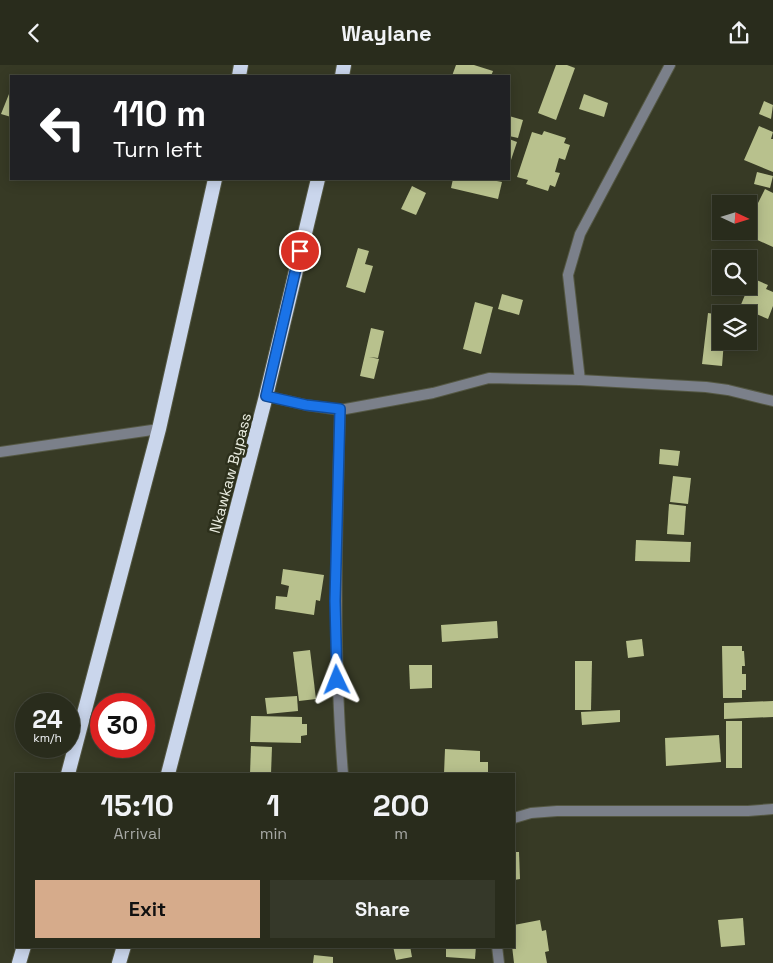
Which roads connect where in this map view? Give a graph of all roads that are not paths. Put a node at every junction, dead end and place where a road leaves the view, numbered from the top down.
1 (670, 65) edge
2 (216, 180) edge
3 (318, 180) edge
4 (580, 381) junction
5 (266, 396) junction
6 (773, 401) edge
7 (340, 409) junction
8 (159, 429) junction
9 (0, 452) edge
10 (68, 773) edge
11 (168, 773) edge
12 (343, 773) edge
13 (773, 809) edge
14 (515, 818) edge
15 (23, 948) edge
16 (123, 948) edge
17 (497, 948) edge
18 (19, 963) edge
19 (119, 963) edge
20 (500, 963) edge

1 - 4 street
2 - 8 highway
3 - 5 highway, Nkawkaw Bypass
4 - 6 street
4 - 7 street
5 - 7 street
5 - 11 highway, Nkawkaw Bypass
7 - 12 street
8 - 9 street
8 - 10 highway
13 - 14 street
15 - 18 highway
16 - 19 highway
17 - 20 street

